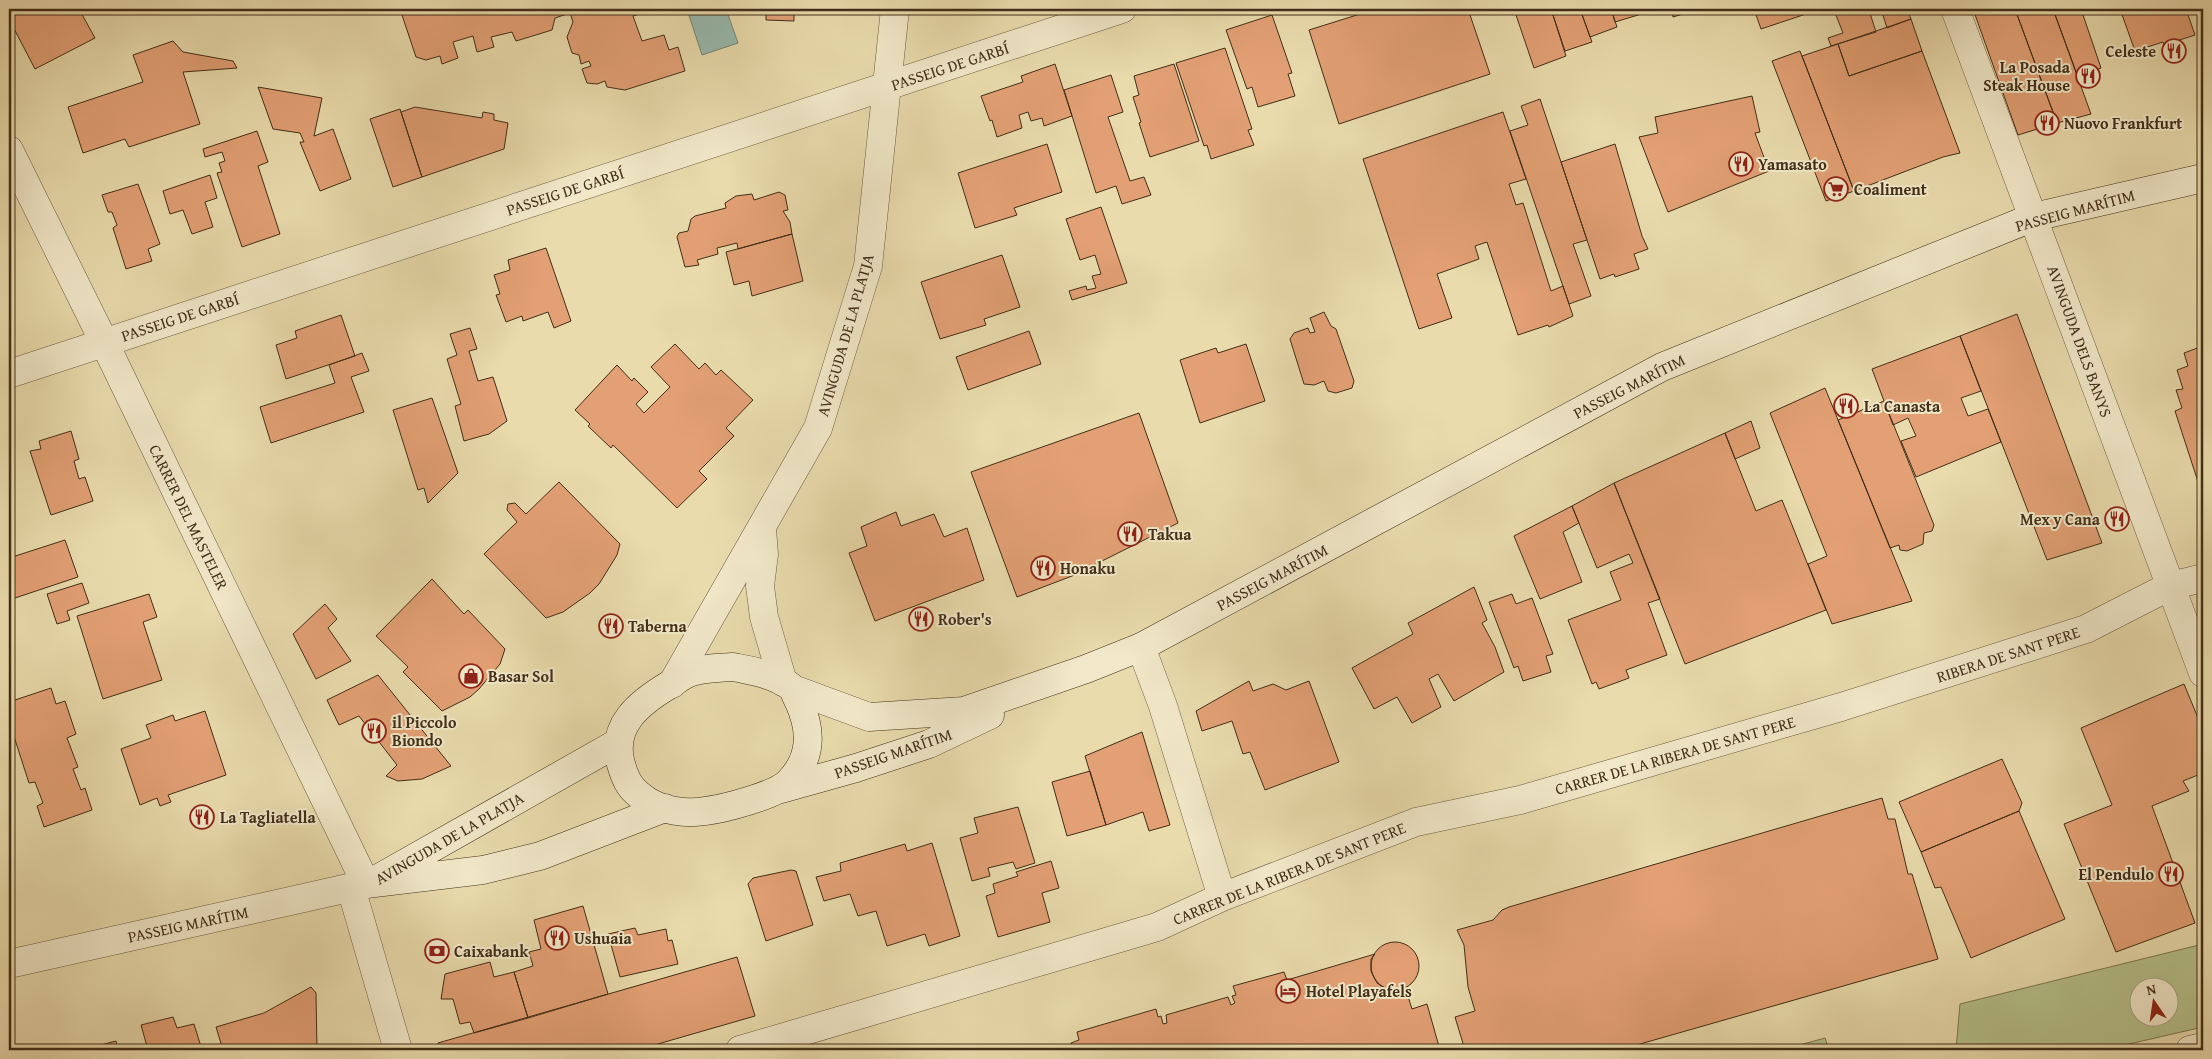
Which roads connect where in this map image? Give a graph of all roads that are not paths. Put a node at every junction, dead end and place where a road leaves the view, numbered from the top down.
1 (895, 9) edge
2 (1122, 9) edge
3 (1955, 9) edge
4 (887, 87) junction
5 (9, 150) edge
6 (2203, 178) edge
7 (2034, 217) junction
8 (104, 342) junction
9 (9, 374) edge
10 (762, 529) junction
11 (2203, 578) edge
12 (2170, 586) junction
13 (1141, 647) junction
14 (1086, 669) junction
15 (2203, 674) edge
16 (672, 684) junction
17 (788, 686) junction
18 (1841, 707) joint
19 (619, 742) junction
20 (778, 789) junction
21 (666, 808) junction
22 (358, 886) junction
23 (1222, 897) junction
24 (9, 964) edge
25 (806, 1040) edge
26 (2203, 1047) edge
27 (398, 1050) edge
28 (740, 1050) edge
29 (2190, 1050) edge

1 - 4 street, AVINGUDA DE LA PLATJA
2 - 4 street, PASSEIG DE GARBÍ
3 - 7 street, AVINGUDA DELS BANYS
4 - 8 street, PASSEIG DE GARBÍ
4 - 10 street, AVINGUDA DE LA PLATJA
5 - 8 street, CARRER DEL MASTELER
6 - 7 street, PASSEIG MARÍTIM
7 - 12 street, AVINGUDA DELS BANYS
7 - 13 street, PASSEIG MARÍTIM
8 - 9 street, PASSEIG DE GARBÍ
8 - 22 street, CARRER DEL MASTELER
10 - 16 street, AVINGUDA DE LA PLATJA
10 - 17 street
11 - 12 street, RIBERA DE SANT PERE
12 - 15 street, AVINGUDA DELS BANYS
12 - 18 street, RIBERA DE SANT PERE
13 - 14 street, PASSEIG MARÍTIM
13 - 23 street
14 - 17 street, PASSEIG MARÍTIM
14 - 20 street, PASSEIG MARÍTIM
16 - 17 street
16 - 19 street
17 - 20 street
18 - 23 street, CARRER DE LA RIBERA DE SANT PERE
19 - 21 street
19 - 22 street, AVINGUDA DE LA PLATJA
20 - 21 street
21 - 22 street, AVINGUDA DE LA PLATJA
22 - 24 street, PASSEIG MARÍTIM
22 - 27 street, CARRER DEL MASTELER
23 - 25 street, CARRER DE LA RIBERA DE SANT PERE
25 - 28 street, CARRER DE LA RIBERA DE SANT PERE
26 - 29 street

